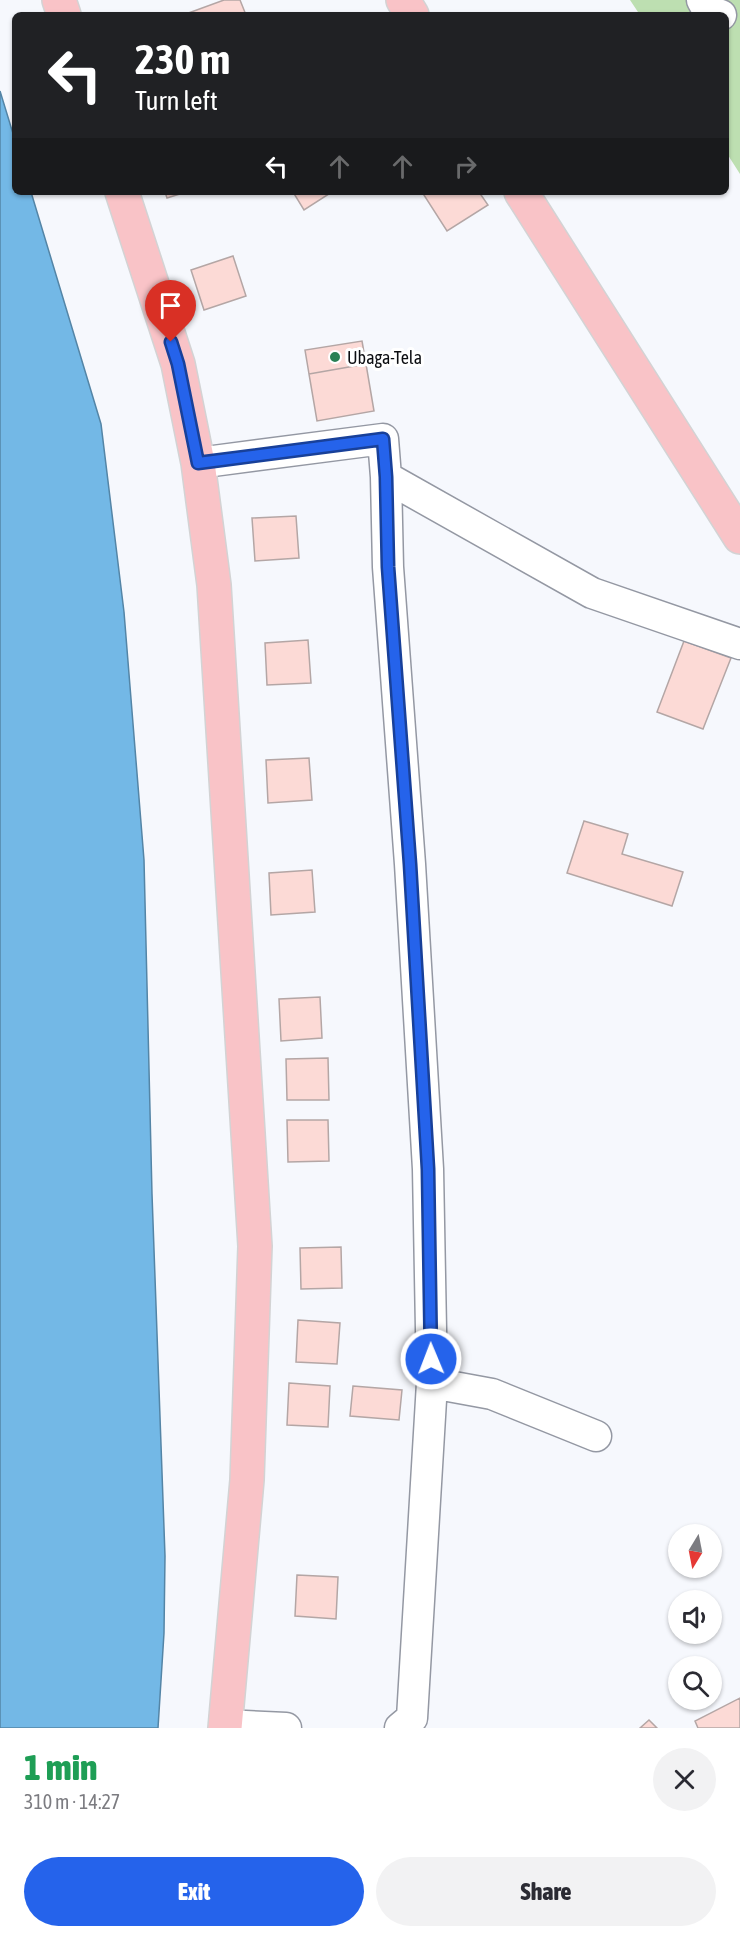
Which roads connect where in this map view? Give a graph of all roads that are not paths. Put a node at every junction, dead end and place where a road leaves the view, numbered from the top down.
1 (702, 0) edge
2 (711, 12) edge
3 (123, 195) edge
4 (523, 195) edge
5 (198, 463) junction
6 (386, 477) junction
7 (740, 537) edge
8 (740, 644) edge
9 (432, 1383) junction
10 (596, 1436) dead end
11 (225, 1726) edge
12 (286, 1728) edge
13 (400, 1728) edge

1 - 2 street
3 - 5 main road
4 - 7 main road
5 - 6 street
5 - 11 main road
6 - 8 street
6 - 9 street
9 - 10 street
9 - 13 street
11 - 12 street

